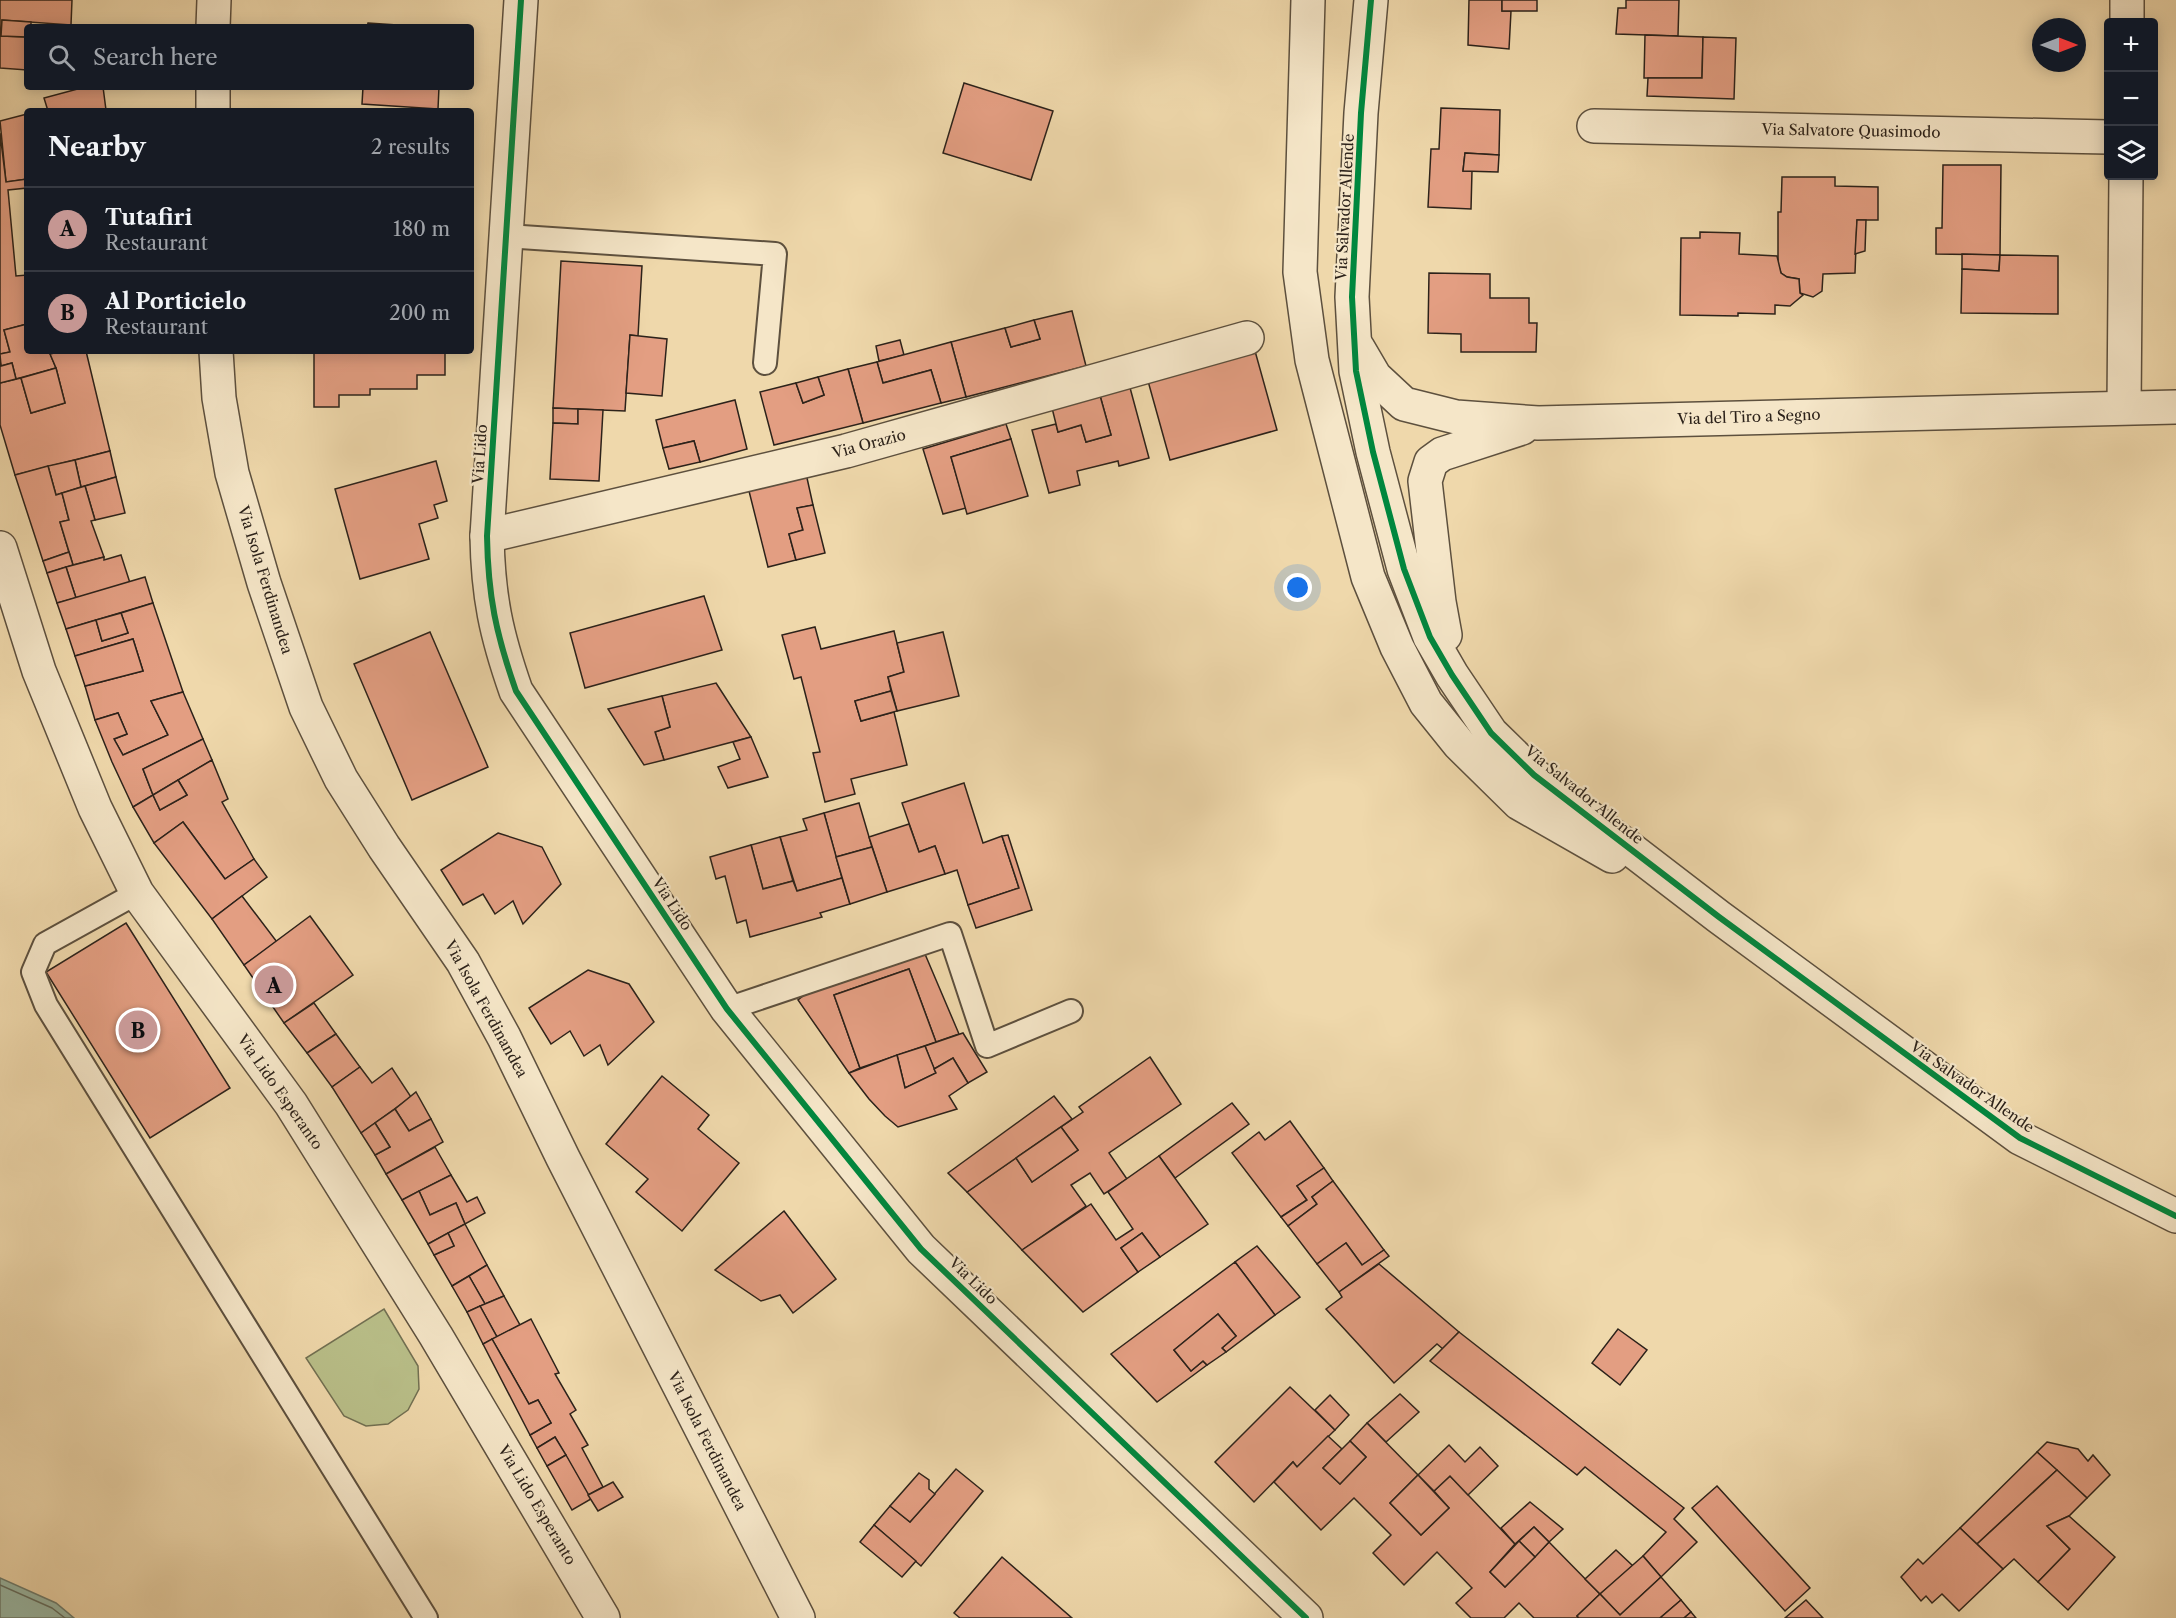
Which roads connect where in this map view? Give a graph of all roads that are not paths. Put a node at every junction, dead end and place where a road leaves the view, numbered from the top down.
1 (214, 0) edge
2 (522, 0) edge
3 (1308, 0) edge
4 (1371, 0) edge
5 (2127, 0) edge
6 (2127, 18) edge
7 (213, 24) edge
8 (213, 90) edge
9 (213, 108) edge
10 (1594, 126) dead end
11 (2104, 136) edge
12 (2126, 180) edge
13 (506, 236) junction
14 (1247, 338) dead end
15 (1355, 342) junction
16 (216, 354) edge
17 (765, 363) dead end
18 (2124, 407) junction
19 (2176, 407) edge
20 (1538, 423) junction
21 (487, 536) junction
22 (0, 548) edge
23 (1452, 675) junction
24 (137, 893) junction
25 (1719, 917) junction
26 (727, 1010) junction
27 (1071, 1011) dead end
28 (2097, 1178) junction
29 (2176, 1196) edge
30 (2176, 1216) edge
31 (426, 1618) edge
32 (603, 1618) edge
33 (798, 1618) edge
34 (1306, 1618) edge

1 - 7 street
2 - 13 street, Via Lido
3 - 25 street, Via Salvador Allende
4 - 15 street, Via Salvador Allende
5 - 6 street
8 - 9 street
10 - 11 street, Via Salvatore Quasimodo
12 - 18 street
13 - 17 lane
13 - 21 street, Via Lido
14 - 21 street, Via Orazio
15 - 20 street, Via del Tiro a Segno
15 - 23 street, Via Salvador Allende
16 - 33 street, Via Isola Ferdinandea
18 - 19 street, Via del Tiro a Segno
18 - 20 street, Via del Tiro a Segno
20 - 23 street
21 - 26 street, Via Lido
22 - 24 street, Via Lido Esperanto
23 - 25 street, Via Salvador Allende
24 - 31 lane
24 - 32 street, Via Lido Esperanto
25 - 28 street, Via Salvador Allende
26 - 27 lane
26 - 34 street, Via Lido
28 - 29 street, Via Salvador Allende
28 - 30 street, Via Salvador Allende

